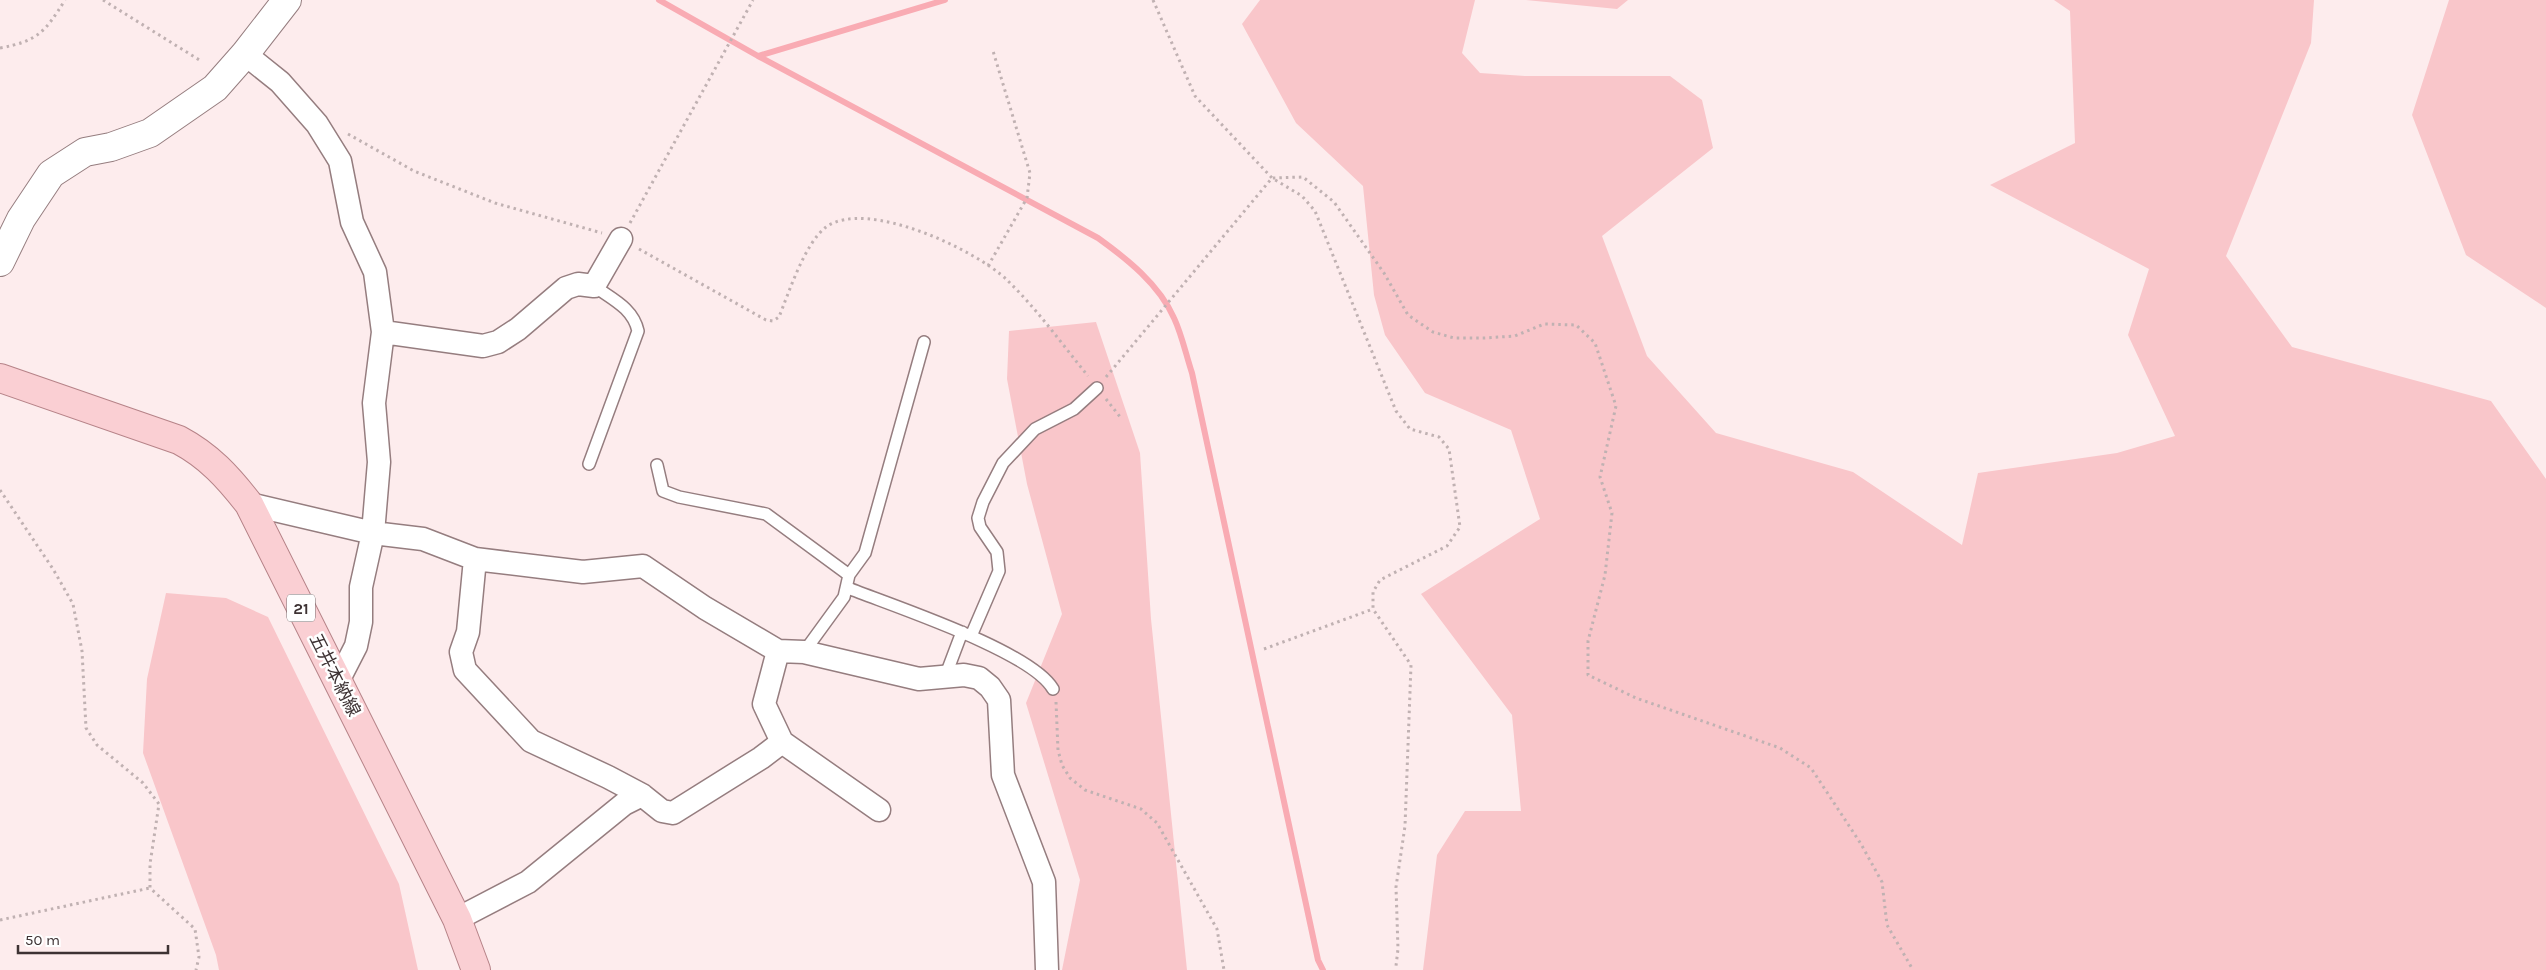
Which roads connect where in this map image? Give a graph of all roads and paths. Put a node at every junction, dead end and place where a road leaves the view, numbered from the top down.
1 (65, 0) edge
2 (103, 0) edge
3 (287, 0) edge
4 (753, 0) edge
5 (1153, 0) edge
6 (0, 48) edge
7 (993, 51) dead end
8 (246, 54) junction
9 (201, 61) dead end
10 (316, 124) junction
11 (1272, 178) junction
12 (621, 239) junction
13 (0, 262) edge
14 (988, 266) junction
15 (594, 286) junction
16 (383, 332) junction
17 (924, 342) dead end
18 (0, 378) edge
19 (1097, 388) junction
20 (1121, 418) dead end
21 (589, 464) dead end
22 (657, 465) dead end
23 (0, 490) edge
24 (249, 504) junction
25 (373, 533) junction
26 (476, 559) junction
27 (850, 575) junction
28 (848, 588) junction
29 (1373, 609) junction
30 (966, 634) junction
31 (1264, 649) dead end
32 (778, 651) junction
33 (804, 652) junction
34 (945, 677) junction
35 (338, 681) junction
36 (1053, 689) joint
37 (782, 742) junction
38 (642, 795) junction
39 (879, 810) dead end
40 (150, 888) junction
41 (457, 919) junction
42 (0, 920) edge
43 (1396, 966) dead end
44 (196, 970) edge
45 (476, 970) edge
46 (1047, 970) edge
47 (1224, 970) edge
48 (1913, 970) edge

1 - 6 path
2 - 9 path
3 - 8 main road
4 - 12 path
5 - 11 path
7 - 14 path
8 - 10 street
8 - 13 main road
10 - 12 path
10 - 16 street
11 - 19 path
11 - 29 path
11 - 48 path
12 - 14 path
12 - 15 street
14 - 19 path
15 - 16 street
15 - 21 lane
16 - 25 street
17 - 27 lane
18 - 24 main road, 五井本納線 / 21
19 - 20 path
19 - 30 lane
22 - 27 lane
23 - 40 path
24 - 25 street
24 - 35 main road, 五井本納線 / 21
25 - 26 street
25 - 35 street
26 - 32 street
26 - 38 street
27 - 28 lane
28 - 30 lane
28 - 33 lane
29 - 31 path
29 - 43 path
30 - 34 lane
30 - 36 lane
32 - 33 street
32 - 37 street
33 - 34 street
34 - 46 street
35 - 41 main road, 五井本納線 / 21
36 - 47 path
37 - 38 street
37 - 39 street
38 - 41 street
40 - 42 path
40 - 44 path
41 - 45 main road, 五井本納線 / 21

